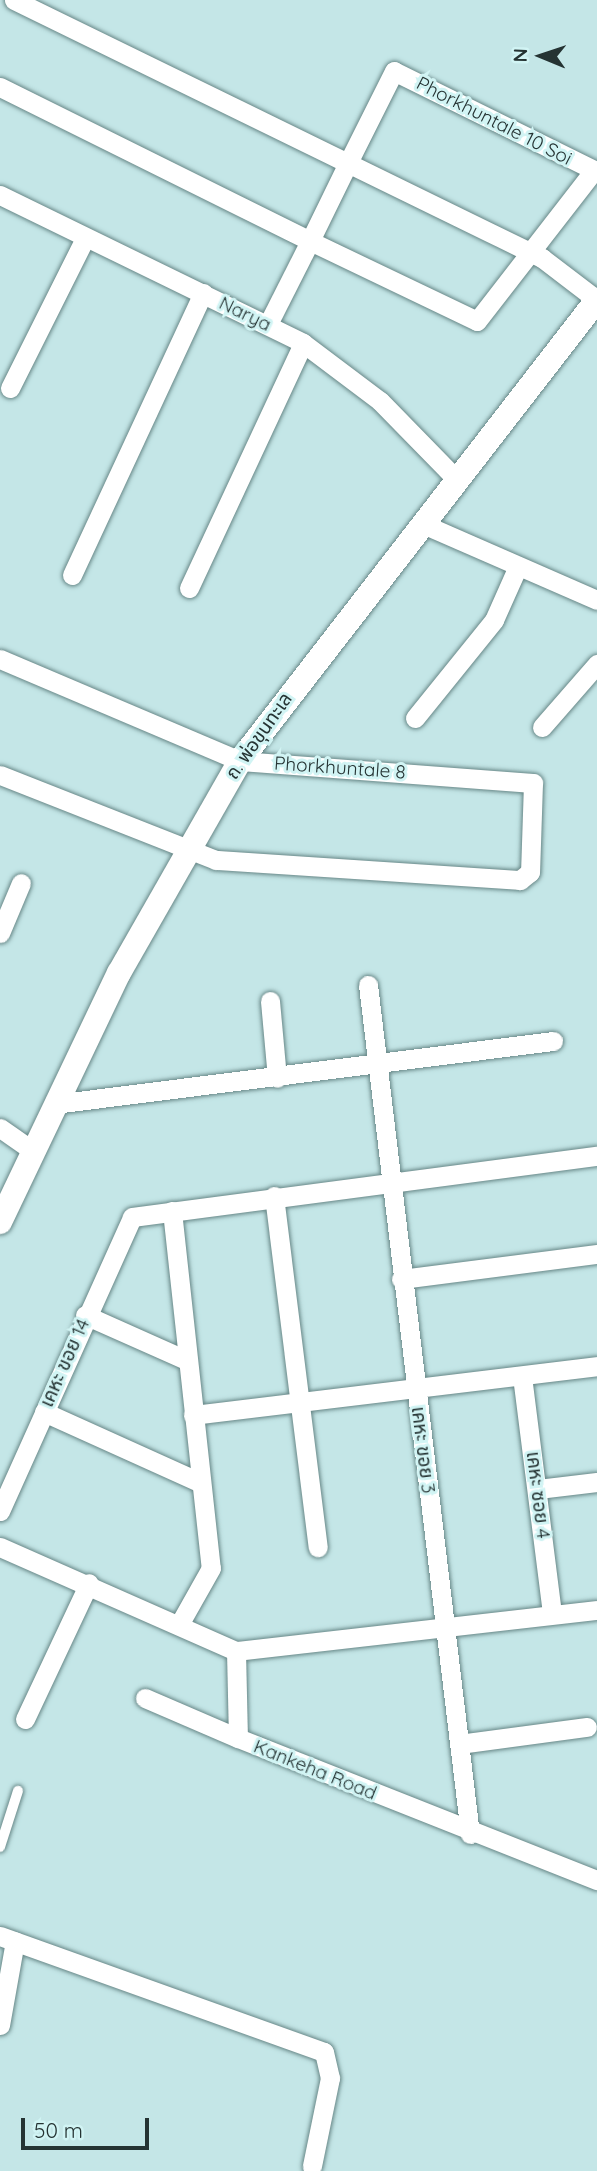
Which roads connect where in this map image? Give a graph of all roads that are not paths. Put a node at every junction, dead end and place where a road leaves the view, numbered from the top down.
1 (14, 0) edge
2 (0, 87) edge
3 (348, 163) junction
4 (0, 195) edge
5 (85, 238) junction
6 (310, 241) junction
7 (531, 253) junction
8 (203, 293) junction
9 (595, 308) edge
10 (268, 324) junction
11 (303, 343) junction
12 (10, 388) dead end
13 (457, 480) junction
14 (422, 524) junction
15 (519, 566) junction
16 (72, 575) dead end
17 (189, 588) dead end
18 (597, 600) edge
19 (0, 659) edge
20 (597, 664) edge
21 (415, 718) dead end
22 (542, 727) dead end
23 (240, 761) junction
24 (0, 775) edge
25 (186, 849) junction
26 (21, 883) dead end
27 (0, 933) edge
28 (369, 985) dead end
29 (270, 1001) dead end
30 (553, 1041) dead end
31 (376, 1067) junction
32 (277, 1078) junction
33 (54, 1104) junction
34 (0, 1128) edge
35 (33, 1152) junction
36 (597, 1156) edge
37 (390, 1178) junction
38 (274, 1196) junction
39 (172, 1211) junction
40 (0, 1222) edge
41 (597, 1254) edge
42 (401, 1279) junction
43 (85, 1315) junction
44 (186, 1360) junction
45 (597, 1366) edge
46 (522, 1376) junction
47 (415, 1389) junction
48 (300, 1402) junction
49 (44, 1412) junction
50 (193, 1415) junction
51 (597, 1482) edge
52 (201, 1483) junction
53 (538, 1489) junction
54 (0, 1511) edge
55 (0, 1547) edge
56 (318, 1547) dead end
57 (89, 1583) junction
58 (597, 1609) edge
59 (552, 1614) junction
60 (180, 1623) junction
61 (445, 1627) junction
62 (236, 1651) junction
63 (145, 1698) dead end
64 (25, 1719) dead end
65 (587, 1727) dead end
66 (238, 1738) junction
67 (459, 1744) junction
68 (18, 1791) dead end
69 (470, 1834) junction
70 (0, 1847) edge
71 (597, 1880) edge
72 (7, 1939) edge
73 (0, 2025) edge
74 (312, 2166) dead end

1 - 3 street
2 - 6 street
3 - 6 street, Phorkhuntale 10 Soi
3 - 7 street
3 - 7 street, Phorkhuntale 10 Soi
4 - 5 street, Narya
5 - 8 street, Narya
5 - 12 street
6 - 7 street, Phorkhuntale 10 Soi
6 - 10 street, Phorkhuntale 10 Soi
7 - 9 street
8 - 10 street, Narya
8 - 16 street
9 - 13 street, ถ. พ่อขุนทะเล
10 - 11 street, Narya
11 - 13 street, Narya
11 - 17 street
13 - 14 street, ถ. พ่อขุนทะเล
14 - 15 street
14 - 23 street, ถ. พ่อขุนทะเล
15 - 18 street
15 - 21 street
19 - 23 street, Phorkhuntale 8
20 - 22 street
23 - 25 street, ถ. พ่อขุนทะเล
23 - 25 street, Phorkhuntale 8
24 - 25 street
25 - 33 street, ถ. พ่อขุนทะเล
26 - 27 street
28 - 31 street, เคหะ ขอย 3
29 - 32 street
30 - 31 street
31 - 32 street
31 - 37 street, เคหะ ขอย 3
32 - 33 street
33 - 35 street, ถ. พ่อขุนทะเล
34 - 35 street
35 - 40 street, ถ. พ่อขุนทะเล
36 - 37 street
37 - 38 street
37 - 42 street, เคหะ ขอย 3
38 - 39 street
38 - 48 street
39 - 43 street, เคหะ ขอย 14
39 - 44 street
41 - 42 street
42 - 47 street, เคหะ ขอย 3
43 - 44 street
43 - 49 street, เคหะ ขอย 14
44 - 50 street
45 - 46 street
46 - 47 street
46 - 53 street, เคหะ ซอย 4
47 - 48 street
47 - 61 street, เคหะ ขอย 3
48 - 50 street
48 - 56 street
49 - 52 street
49 - 54 street, เคหะ ขอย 14
50 - 52 street
51 - 53 street
52 - 60 street
53 - 59 street, เคหะ ซอย 4
55 - 57 street
57 - 60 street
57 - 64 street
58 - 59 street
59 - 61 street
60 - 62 street
61 - 62 street
61 - 67 street, เคหะ ขอย 3
62 - 66 street, Kankeha Road
63 - 66 street
65 - 67 street
66 - 69 street, Kankeha Road
67 - 69 street, เคหะ ขอย 3
68 - 70 lane
69 - 71 street, Kankeha Road
72 - 73 street
72 - 74 street

